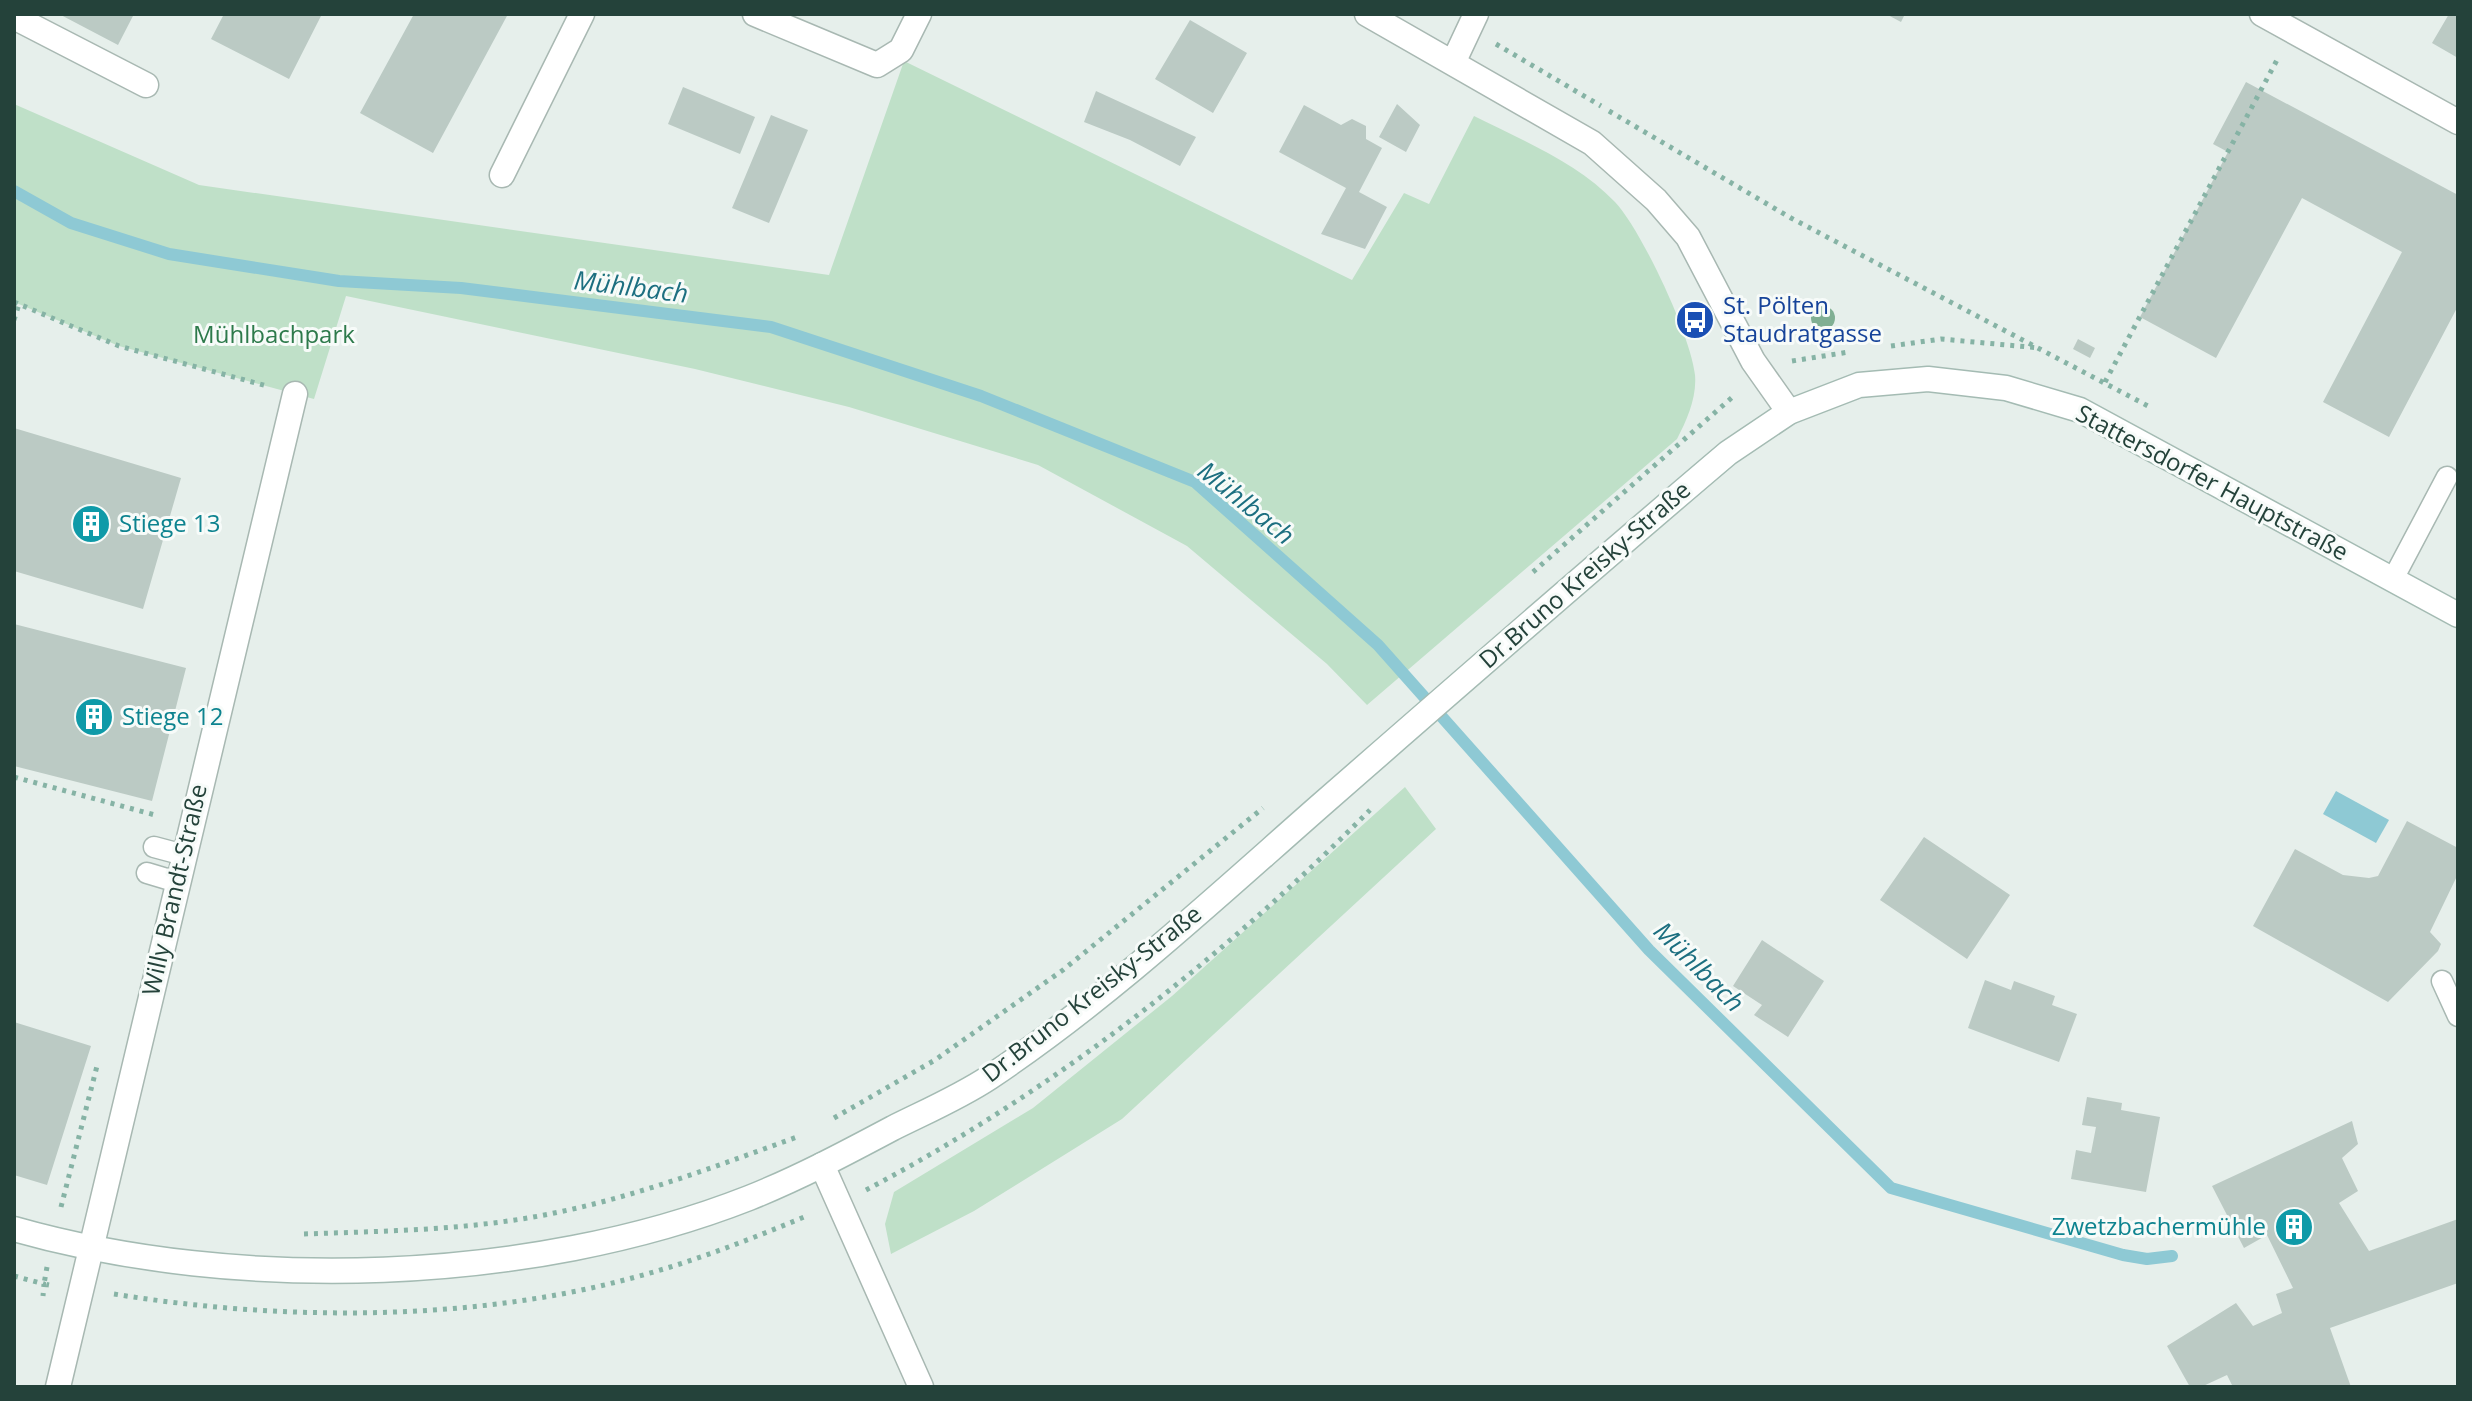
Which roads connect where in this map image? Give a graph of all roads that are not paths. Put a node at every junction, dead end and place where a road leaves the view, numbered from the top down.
1 (582, 14) edge
2 (755, 14) edge
3 (919, 14) edge
4 (1367, 14) edge
5 (2262, 14) edge
6 (14, 17) edge
7 (1472, 21) edge
8 (1453, 63) junction
9 (146, 85) dead end
10 (2458, 122) edge
11 (502, 175) dead end
12 (295, 394) road end
13 (1789, 412) junction
14 (2447, 477) dead end
15 (2393, 579) junction
16 (2458, 615) edge
17 (154, 847) dead end
18 (184, 855) junction
19 (147, 873) dead end
20 (177, 882) junction
21 (2442, 981) dead end
22 (2458, 1016) edge
23 (822, 1165) junction
24 (14, 1229) edge
25 (90, 1250) junction
26 (58, 1387) edge
27 (921, 1387) edge

1 - 11 main road
2 - 3 main road
4 - 8 main road
5 - 10 main road
6 - 9 main road
7 - 8 main road
8 - 13 main road
12 - 18 main road, Willy Brandt-Straße
13 - 15 main road, Stattersdorfer Hauptstraße
13 - 23 main road, Dr.Bruno Kreisky-Straße
14 - 15 lane
15 - 16 main road, Stattersdorfer Hauptstraße
17 - 18 lane
18 - 20 main road, Willy Brandt-Straße
19 - 20 lane
20 - 25 main road, Willy Brandt-Straße
21 - 22 lane
23 - 25 main road, Dr.Bruno Kreisky-Straße
23 - 27 main road
24 - 25 main road, Dr.Bruno Kreisky-Straße
25 - 26 main road, Willy Brandt-Straße

